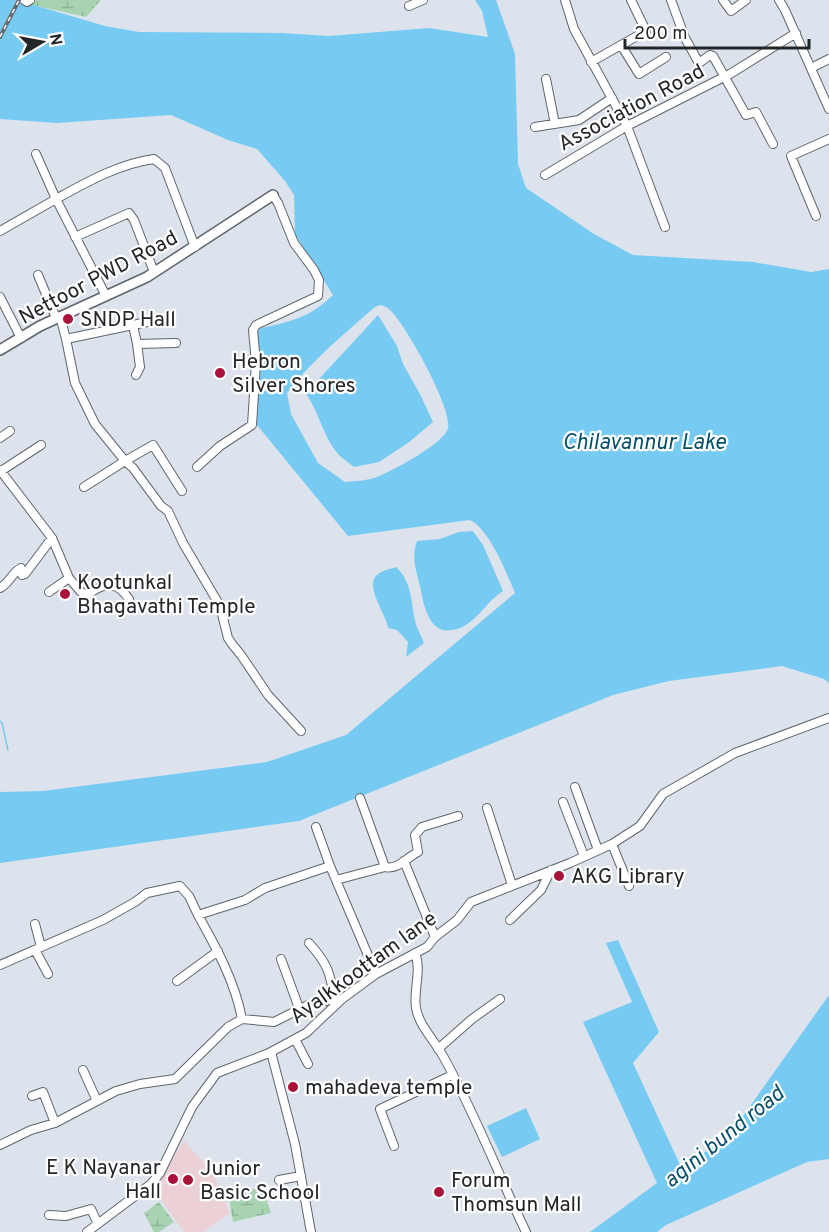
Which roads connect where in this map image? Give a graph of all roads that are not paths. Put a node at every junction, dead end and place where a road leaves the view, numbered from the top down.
1 (24, 0) edge
2 (30, 0) edge
3 (423, 0) edge
4 (566, 0) edge
5 (631, 0) edge
6 (671, 0) edge
7 (723, 0) edge
8 (746, 0) edge
9 (779, 0) edge
10 (409, 6) dead end
11 (796, 33) junction
12 (621, 45) junction
13 (666, 57) dead end
14 (829, 59) edge
15 (591, 62) junction
16 (811, 68) junction
17 (726, 76) junction
18 (546, 79) dead end
19 (826, 93) edge
20 (612, 98) junction
21 (829, 109) edge
22 (555, 124) junction
23 (627, 126) junction
24 (535, 128) dead end
25 (829, 139) edge
26 (773, 144) dead end
27 (36, 154) dead end
28 (545, 175) dead end
29 (273, 195) joint
30 (56, 199) junction
31 (816, 216) dead end
32 (665, 227) dead end
33 (0, 231) edge
34 (75, 237) junction
35 (195, 247) junction
36 (154, 272) junction
37 (38, 275) dead end
38 (106, 296) junction
39 (0, 297) edge
40 (58, 317) junction
41 (147, 322) dead end
42 (133, 325) junction
43 (21, 338) junction
44 (66, 339) junction
45 (176, 343) dead end
46 (137, 344) junction
47 (0, 350) edge
48 (136, 375) dead end
49 (10, 431) dead end
50 (0, 438) edge
51 (41, 445) dead end
52 (125, 461) junction
53 (197, 467) dead end
54 (0, 471) edge
55 (84, 487) dead end
56 (182, 491) dead end
57 (52, 538) junction
58 (69, 578) junction
59 (0, 588) edge
60 (49, 592) dead end
61 (129, 599) dead end
62 (829, 718) edge
63 (301, 731) dead end
64 (574, 787) dead end
65 (360, 798) dead end
66 (563, 802) dead end
67 (487, 808) dead end
68 (458, 816) dead end
69 (316, 826) dead end
70 (612, 844) junction
71 (598, 850) junction
72 (584, 856) junction
73 (404, 861) junction
74 (330, 866) junction
75 (385, 867) junction
76 (551, 870) junction
77 (336, 880) junction
78 (512, 885) junction
79 (629, 886) dead end
80 (198, 915) junction
81 (510, 920) dead end
82 (35, 924) dead end
83 (435, 937) junction
84 (309, 943) dead end
85 (38, 949) junction
86 (218, 951) junction
87 (415, 953) junction
88 (281, 958) dead end
89 (0, 965) edge
90 (48, 974) dead end
91 (376, 974) junction
92 (177, 981) dead end
93 (338, 999) junction
94 (500, 999) dead end
95 (299, 1008) junction
96 (242, 1019) junction
97 (295, 1039) junction
98 (438, 1049) junction
99 (271, 1052) junction
100 (308, 1064) dead end
101 (83, 1070) dead end
102 (452, 1074) junction
103 (32, 1096) dead end
104 (97, 1101) junction
105 (55, 1123) junction
106 (0, 1144) edge
107 (394, 1146) dead end
108 (301, 1176) junction
109 (279, 1180) dead end
110 (49, 1215) dead end
111 (98, 1224) junction
112 (87, 1232) edge
113 (311, 1232) edge
114 (526, 1232) edge

1 - 2 street
3 - 10 street
4 - 15 street
5 - 12 street
6 - 17 street
7 - 8 street
9 - 11 street
11 - 16 street
11 - 17 street, Association Road
12 - 13 street
12 - 15 street
14 - 16 street
15 - 20 street
16 - 19 street
17 - 23 street, Association Road
17 - 26 street
18 - 22 street
19 - 21 street
20 - 22 street
20 - 23 street
22 - 24 street
23 - 28 street, Association Road
23 - 32 street
25 - 31 street
27 - 30 street
29 - 35 street, Nettoor PWD Road
29 - 53 street
30 - 33 street
30 - 34 street
30 - 35 street
34 - 36 street
34 - 38 street
35 - 36 street, Nettoor PWD Road
36 - 38 street, Nettoor PWD Road
37 - 40 street
38 - 40 street, Nettoor PWD Road
39 - 43 street
40 - 43 street, Nettoor PWD Road
40 - 44 street
41 - 42 street
42 - 44 street
42 - 46 street
43 - 47 street, Nettoor PWD Road
44 - 52 street
45 - 46 street
46 - 48 street
49 - 50 street
51 - 54 street
52 - 55 street
52 - 56 street
52 - 63 street
54 - 57 street
57 - 58 street
57 - 59 street
58 - 60 street
58 - 61 street
62 - 70 street, Ayalkkoottam lane
64 - 71 street
65 - 75 street
66 - 72 street
67 - 78 street
68 - 73 street
69 - 74 street
70 - 71 street, Ayalkkoottam lane
70 - 79 street
71 - 72 street, Ayalkkoottam lane
72 - 76 street, Ayalkkoottam lane
73 - 75 street
73 - 83 street
74 - 77 street
74 - 80 street
75 - 77 street
76 - 78 street, Ayalkkoottam lane
76 - 81 street
77 - 91 street
78 - 83 street, Ayalkkoottam lane
80 - 85 street
80 - 86 street
82 - 85 street
83 - 87 street, Ayalkkoottam lane
84 - 93 street
85 - 89 street
85 - 90 street
86 - 92 street
86 - 96 street
87 - 91 street, Ayalkkoottam lane
87 - 98 street
88 - 95 street
91 - 93 street, Ayalkkoottam lane
93 - 95 street
93 - 97 street, Ayalkkoottam lane
94 - 98 street
95 - 96 street
96 - 104 street
97 - 99 street, Ayalkkoottam lane
97 - 100 street
98 - 102 street
99 - 108 street
99 - 111 street, Ayalkkoottam lane
101 - 104 street
102 - 107 street
102 - 114 street
103 - 105 street
104 - 105 street
105 - 106 street
108 - 109 street
108 - 113 street
110 - 111 street
111 - 112 street, Ayalkkoottam lane

